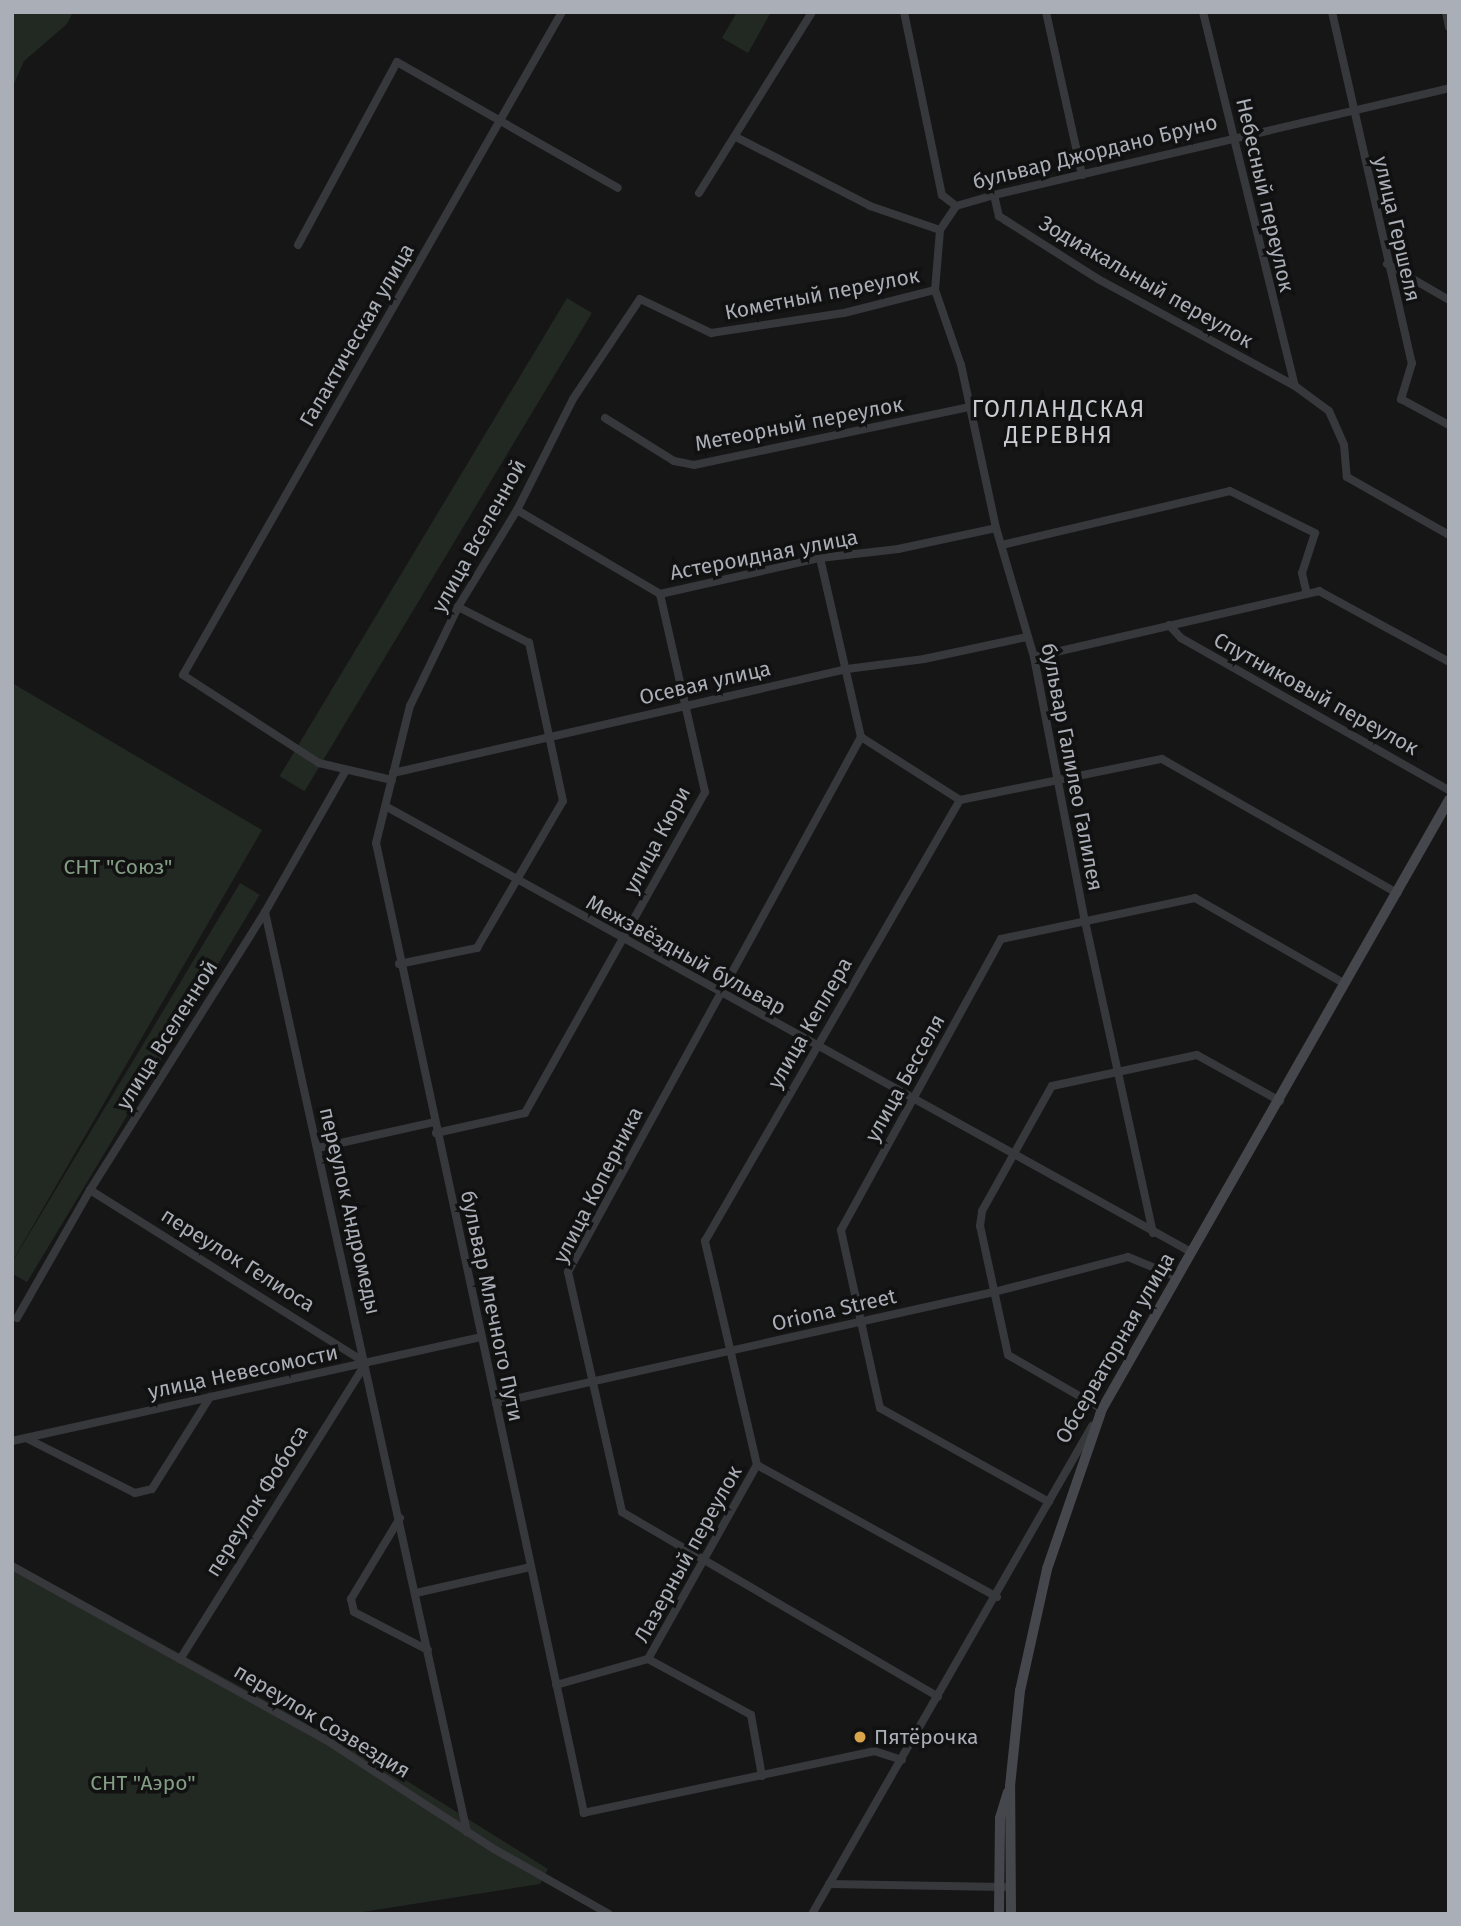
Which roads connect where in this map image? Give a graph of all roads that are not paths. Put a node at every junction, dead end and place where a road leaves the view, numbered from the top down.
1 (562, 12) edge
2 (812, 12) edge
3 (904, 12) edge
4 (1046, 12) edge
5 (1203, 12) edge
6 (1332, 12) edge
7 (1446, 12) edge
8 (1449, 27) edge
9 (1449, 88) edge
10 (1351, 109) junction
11 (500, 121) junction
12 (1233, 135) junction
13 (736, 136) junction
14 (1082, 175) junction
15 (618, 188) dead end
16 (699, 193) dead end
17 (994, 195) junction
18 (956, 206) junction
19 (940, 230) junction
20 (298, 244) dead end
21 (1387, 264) junction
22 (935, 290) junction
23 (640, 299) joint
24 (1449, 300) edge
25 (1295, 386) junction
26 (970, 407) junction
27 (605, 418) dead end
28 (1449, 425) edge
29 (517, 510) junction
30 (996, 528) junction
31 (1449, 534) edge
32 (1002, 545) junction
33 (820, 558) junction
34 (1306, 591) junction
35 (660, 594) junction
36 (458, 607) junction
37 (1169, 625) junction
38 (1027, 637) junction
39 (1034, 657) junction
40 (1449, 662) edge
41 (846, 669) junction
42 (685, 705) junction
43 (549, 736) junction
44 (861, 737) junction
45 (346, 769) junction
46 (392, 776) junction
47 (1060, 777) junction
48 (1449, 790) edge
49 (960, 800) junction
50 (1449, 800) edge
51 (387, 807) junction
52 (516, 881) junction
53 (1397, 893) junction
54 (265, 912) junction
55 (1085, 922) junction
56 (622, 940) junction
57 (399, 964) junction
58 (1345, 984) junction
59 (720, 994) junction
60 (817, 1047) junction
61 (1119, 1072) junction
62 (914, 1100) junction
63 (1280, 1101) junction
64 (433, 1122) junction
65 (436, 1133) junction
66 (318, 1148) junction
67 (1013, 1156) junction
68 (90, 1190) junction
69 (1153, 1233) junction
70 (1191, 1252) junction
71 (1177, 1277) junction
72 (994, 1292) junction
73 (17, 1318) dead end
74 (861, 1322) junction
75 (481, 1337) junction
76 (731, 1351) junction
77 (366, 1363) junction
78 (593, 1382) junction
79 (210, 1397) junction
80 (496, 1403) junction
81 (1102, 1409) junction
82 (26, 1438) junction
83 (12, 1441) edge
84 (757, 1465) junction
85 (1049, 1502) junction
86 (400, 1518) junction
87 (704, 1560) junction
88 (12, 1566) edge
89 (530, 1567) junction
90 (416, 1593) junction
91 (996, 1597) junction
92 (428, 1650) junction
93 (180, 1659) junction
94 (649, 1659) junction
95 (556, 1685) junction
96 (938, 1697) junction
97 (902, 1760) junction
98 (762, 1776) junction
99 (1010, 1786) junction
100 (467, 1832) junction
101 (829, 1884) junction
102 (1010, 1887) junction
103 (998, 1888) junction
104 (609, 1914) edge
105 (812, 1914) edge
106 (999, 1914) edge
107 (1011, 1914) edge

1 - 11 street, Галактическая улица
2 - 13 street
3 - 18 street
4 - 14 street
5 - 12 street, Небесный переулок
6 - 10 street, улица Гершеля
7 - 8 street
9 - 10 street, бульвар Джордано Бруно
10 - 12 street, бульвар Джордано Бруно
10 - 21 street, улица Гершеля
11 - 15 street
11 - 20 street
11 - 45 street, Галактическая улица
12 - 14 street, бульвар Джордано Бруно
12 - 25 street, Небесный переулок
13 - 16 street
13 - 19 street
14 - 17 street, бульвар Джордано Бруно
17 - 18 street, бульвар Джордано Бруно
17 - 25 street, Зодиакальный переулок
18 - 19 street, бульвар Джордано Бруно
19 - 22 street, бульвар Галилео Галилея
21 - 24 street
21 - 28 street, улица Гершеля
22 - 23 street, Кометный переулок
22 - 26 street, бульвар Галилео Галилея
23 - 29 street, улица Вселенной
25 - 31 street, Зодиакальный переулок
26 - 27 street, Метеорный переулок
26 - 30 street, бульвар Галилео Галилея
29 - 35 street, Астероидная улица
29 - 36 street, улица Вселенной
30 - 32 street, бульвар Галилео Галилея
30 - 33 street, Астероидная улица
32 - 34 street
32 - 38 street, бульвар Галилео Галилея
33 - 35 street, Астероидная улица
33 - 41 street
34 - 37 street
34 - 40 street
35 - 42 street, улица Кюри
36 - 43 street
36 - 46 street, улица Вселенной
37 - 39 street
37 - 48 street, Спутниковый переулок
38 - 39 street, бульвар Галилео Галилея
38 - 41 street, Осевая улица
39 - 47 street, бульвар Галилео Галилея
41 - 42 street, Осевая улица
41 - 44 street
42 - 43 street, Осевая улица
42 - 56 street, улица Кюри
43 - 46 street, Осевая улица
43 - 52 street
44 - 49 street
44 - 59 street, улица Коперника
45 - 46 street
45 - 54 street, улица Вселенной
46 - 51 street, улица Вселенной
47 - 49 street
47 - 53 street
47 - 55 street, бульвар Галилео Галилея
49 - 60 street, улица Кеплера
50 - 53 main road, Обсерваторная улица
51 - 52 street, Межзвёздный бульвар
51 - 57 street, бульвар Млечного Пути
52 - 56 street, Межзвёздный бульвар
52 - 57 street
53 - 58 main road, Обсерваторная улица
54 - 66 street, переулок Андромеды
54 - 68 street, улица Вселенной
55 - 58 street, улица Бесселя
55 - 61 street, бульвар Галилео Галилея
55 - 62 street, улица Бесселя
56 - 59 street, Межзвёздный бульвар
56 - 65 street, улица Кюри
57 - 64 street, бульвар Млечного Пути
58 - 63 main road, Обсерваторная улица
59 - 60 street, Межзвёздный бульвар
59 - 78 street, улица Коперника
60 - 62 street, Межзвёздный бульвар
60 - 76 street, улица Кеплера
61 - 63 street
61 - 67 street
61 - 69 street, бульвар Галилео Галилея
62 - 67 street, Межзвёздный бульвар
62 - 74 street, улица Бесселя
63 - 70 main road, Обсерваторная улица
64 - 65 street, бульвар Млечного Пути
64 - 66 street
65 - 75 street, бульвар Млечного Пути
66 - 77 street, переулок Андромеды
67 - 69 street, Межзвёздный бульвар
67 - 72 street
68 - 73 street, улица Вселенной
68 - 77 street, переулок Гелиоса
69 - 70 street, Межзвёздный бульвар
70 - 71 main road, Обсерваторная улица
71 - 72 street, Oriona Street
71 - 81 main road, Обсерваторная улица
72 - 74 street, Oriona Street
72 - 81 street
74 - 76 street, Oriona Street
74 - 85 street, улица Бесселя
75 - 77 street, улица Невесомости
75 - 80 street, бульвар Млечного Пути
76 - 78 street, Oriona Street
76 - 84 street, улица Кеплера
77 - 79 street, улица Невесомости
77 - 86 street, переулок Андромеды
77 - 93 street, переулок Фобоса
78 - 80 street, Oriona Street
78 - 87 street, улица Коперника
79 - 82 street, улица Невесомости
79 - 82 street
80 - 89 street, бульвар Млечного Пути
81 - 85 street, Обсерваторная улица
81 - 99 main road
82 - 83 street, улица Невесомости
84 - 87 street, Лазерный переулок
84 - 91 street
85 - 91 street, Обсерваторная улица
86 - 90 street, переулок Андромеды
86 - 92 street
87 - 94 street, Лазерный переулок
87 - 96 street, улица Коперника
88 - 93 street, переулок Созвездия
89 - 90 street
89 - 95 street, бульвар Млечного Пути
90 - 92 street, переулок Андромеды
91 - 96 street, Обсерваторная улица
92 - 100 street, переулок Андромеды
93 - 100 street, переулок Созвездия
94 - 95 street
94 - 98 street
95 - 98 street, бульвар Млечного Пути
96 - 97 street, Обсерваторная улица
97 - 98 street
97 - 101 street, Обсерваторная улица
99 - 102 main road
99 - 103 main road
100 - 104 street, переулок Созвездия
101 - 103 street
101 - 105 street, Обсерваторная улица
102 - 103 street
102 - 107 main road
103 - 106 main road

